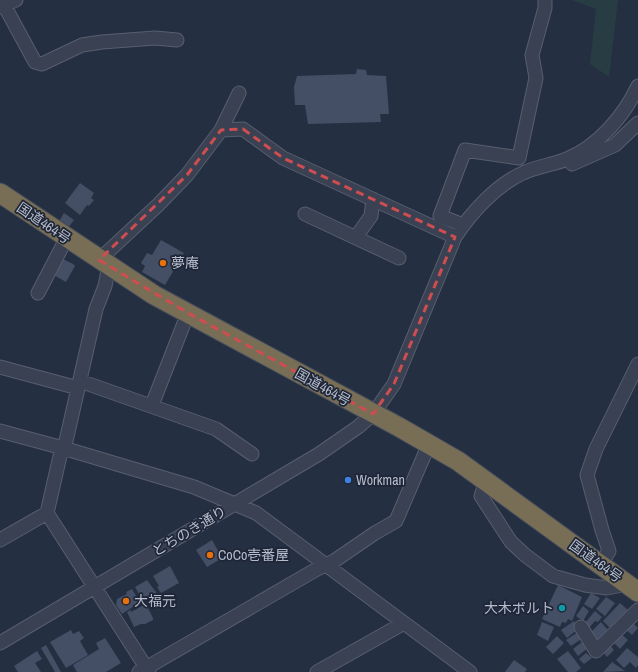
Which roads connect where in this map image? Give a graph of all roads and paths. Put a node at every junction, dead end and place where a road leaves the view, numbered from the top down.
1 (16, 0) edge
2 (545, 0) edge
3 (2, 6) edge
4 (177, 40) dead end
5 (638, 86) edge
6 (239, 93) dead end
7 (638, 123) edge
8 (220, 130) junction
9 (497, 190) junction
10 (0, 194) edge
11 (373, 199) junction
12 (304, 214) dead end
13 (463, 225) junction
14 (356, 237) junction
15 (455, 237) junction
16 (63, 245) dead end
17 (399, 258) dead end
18 (104, 263) junction
19 (38, 293) dead end
20 (188, 313) junction
21 (638, 364) edge
22 (0, 367) edge
23 (79, 384) junction
24 (152, 406) junction
25 (373, 414) junction
26 (0, 431) edge
27 (429, 444) junction
28 (63, 448) junction
29 (252, 454) dead end
30 (486, 481) junction
31 (235, 504) junction
32 (47, 513) junction
33 (0, 540) edge
34 (601, 564) junction
35 (326, 565) junction
36 (94, 587) junction
37 (633, 588) edge
38 (638, 610) edge
39 (404, 623) junction
40 (581, 627) dead end
41 (0, 643) edge
42 (145, 671) edge
43 (317, 672) edge
44 (470, 672) edge

1 - 3 street
2 - 13 street
3 - 4 street
5 - 9 street
6 - 8 street
7 - 9 street
8 - 11 street
8 - 18 street
9 - 13 street, とちのき通り
10 - 18 highway, 国道464号
11 - 14 street
11 - 15 street
12 - 14 street
13 - 15 street, とちのき通り
14 - 17 street
15 - 25 street, とちのき通り
16 - 19 street
18 - 20 highway, 国道464号
18 - 23 street
20 - 24 street
20 - 25 highway, 国道464号
21 - 34 street
22 - 23 street
23 - 24 street
23 - 28 street
24 - 29 street
25 - 27 highway, 国道464号
25 - 31 street, とちのき通り
26 - 28 street
27 - 30 highway, 国道464号
27 - 35 street
28 - 31 street
28 - 32 street
30 - 34 highway, 国道464号
30 - 37 street
31 - 35 street
31 - 36 street, とちのき通り
32 - 33 street
32 - 36 street
34 - 37 highway, 国道464号
35 - 39 street
35 - 42 street
36 - 41 street, とちのき通り
36 - 42 street
38 - 40 street
39 - 43 street
39 - 44 street

